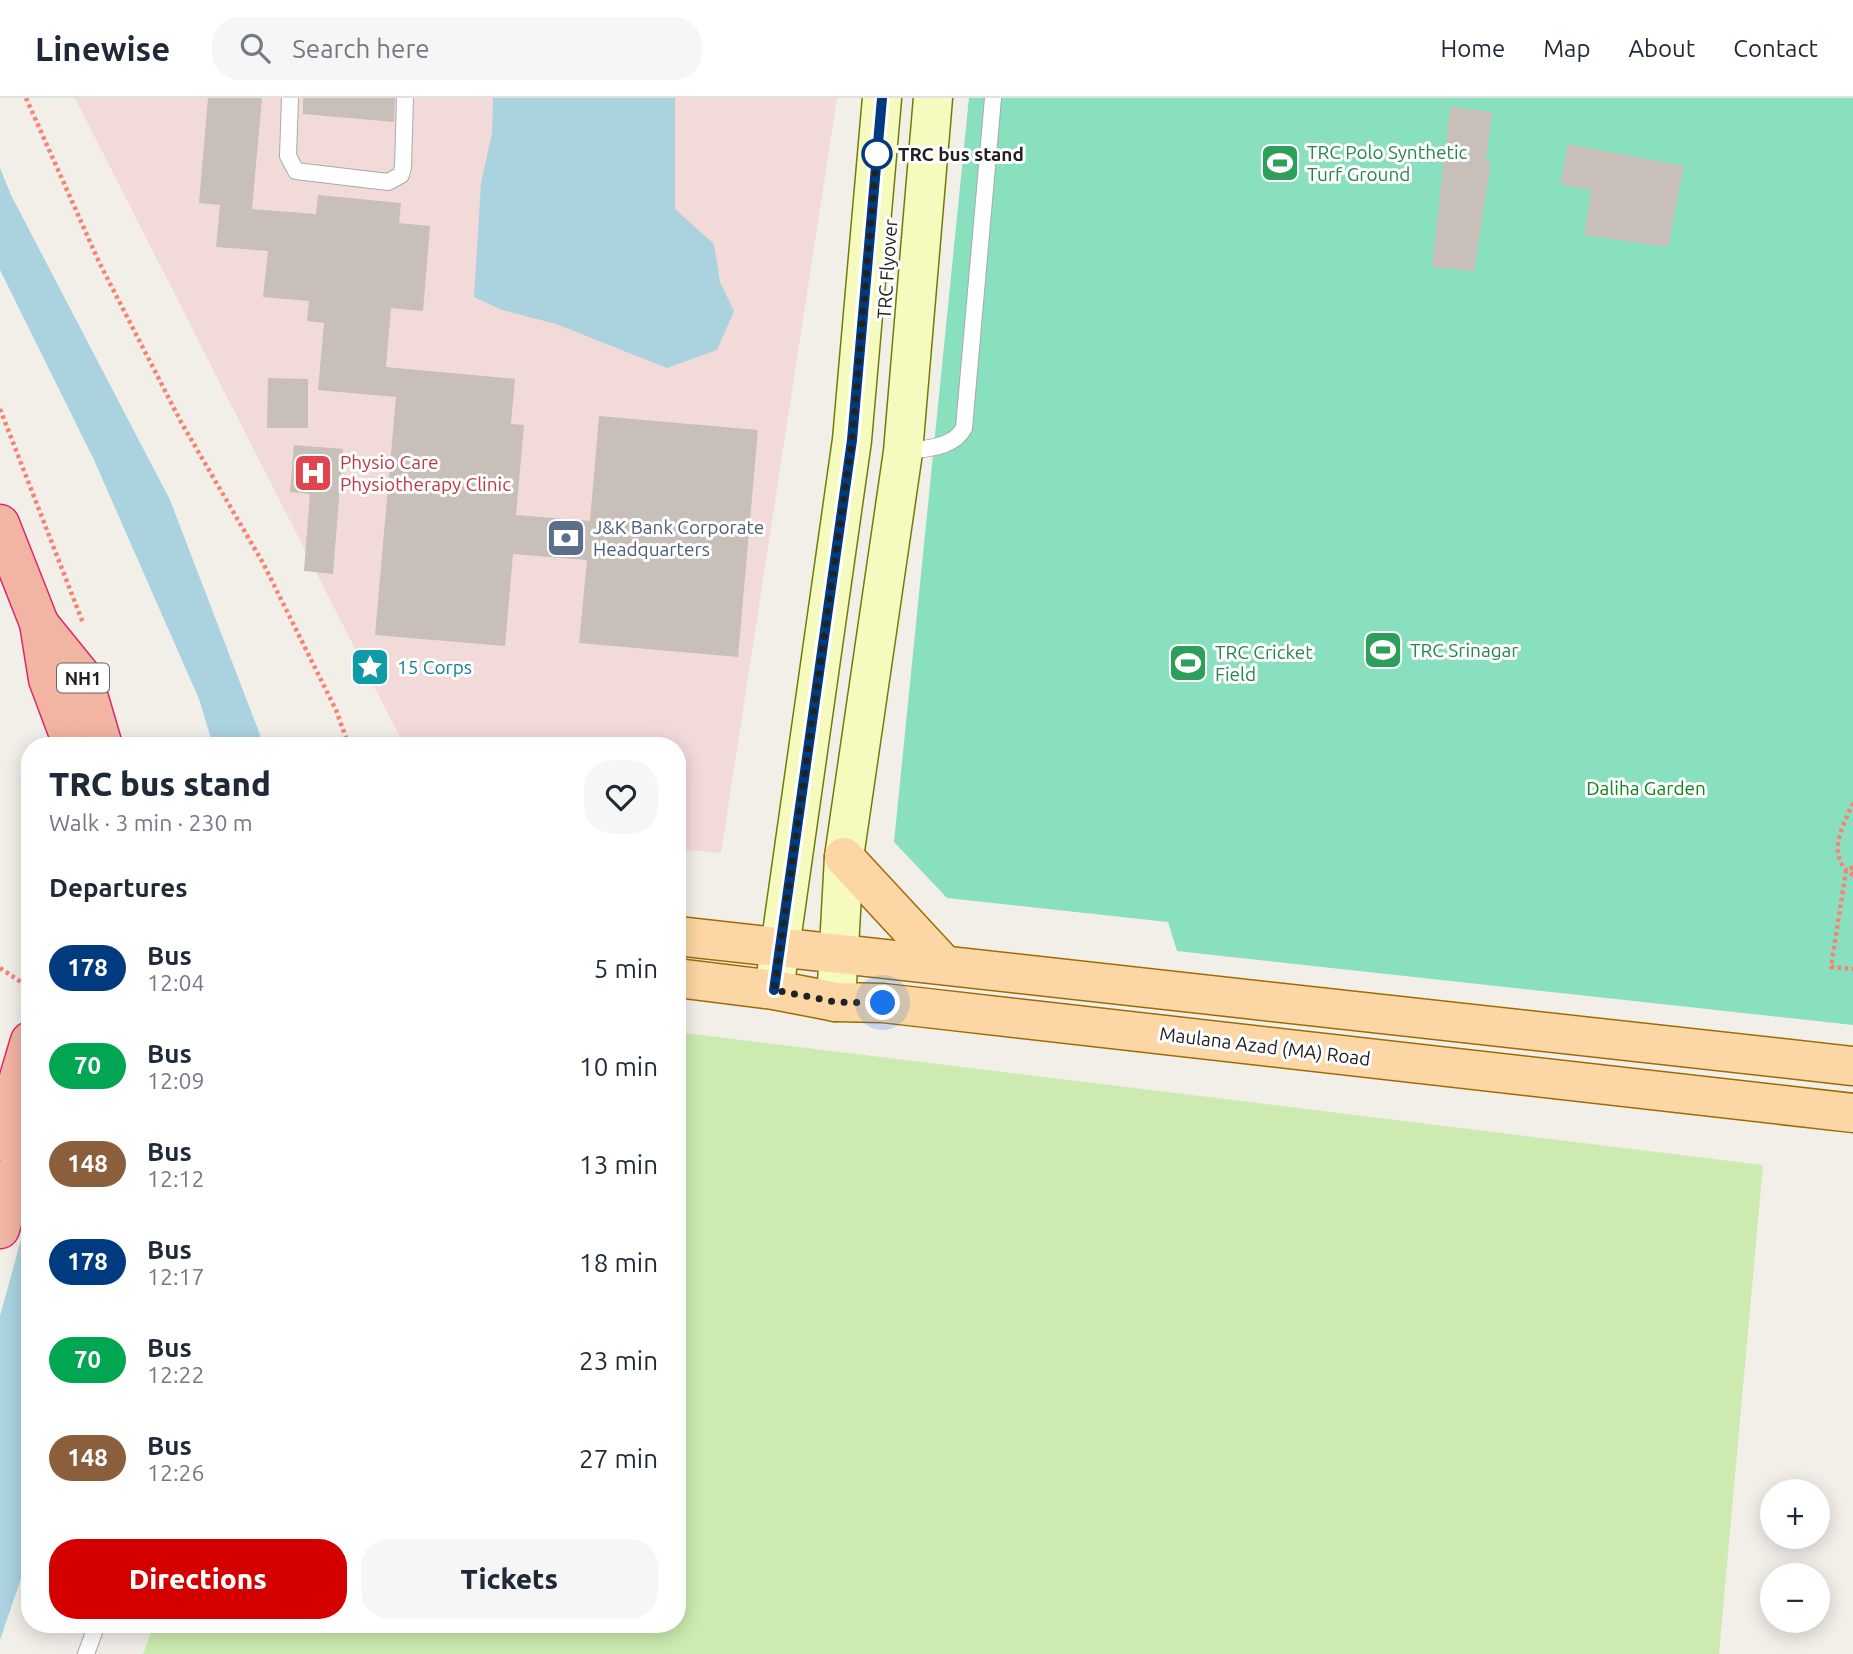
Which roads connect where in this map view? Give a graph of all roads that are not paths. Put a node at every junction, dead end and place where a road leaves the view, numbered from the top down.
1 (290, 98) edge
2 (405, 98) edge
3 (882, 98) edge
4 (899, 98) edge
5 (933, 98) edge
6 (993, 98) edge
7 (880, 382) junction
8 (852, 440) junction
9 (903, 448) junction
10 (0, 524) edge
11 (38, 623) junction
12 (70, 737) edge
13 (100, 737) edge
14 (844, 857) junction
15 (686, 937) edge
16 (779, 948) junction
17 (837, 956) junction
18 (944, 965) junction
19 (686, 979) edge
20 (774, 990) junction
21 (836, 1002) junction
22 (1853, 1066) edge
23 (21, 1079) edge
24 (1853, 1113) edge
25 (8, 1135) edge
26 (0, 1229) edge
27 (94, 1633) edge
28 (86, 1654) edge

1 - 2 lane
3 - 8 main road
4 - 7 main road, TRC Flyover
5 - 9 main road
6 - 9 lane
7 - 8 main road, TRC Flyover
7 - 9 main road
8 - 16 main road
9 - 14 main road
10 - 11 highway, NH1
11 - 12 highway, NH1
11 - 13 highway, NH1
14 - 17 main road
14 - 18 main road
15 - 16 main road
16 - 17 main road
16 - 20 main road
17 - 18 main road
17 - 21 main road
18 - 22 main road
19 - 20 main road, Maulana Azad (MA) Road
20 - 21 main road, Maulana Azad (MA) Road
21 - 24 main road, Maulana Azad (MA) Road
23 - 25 highway
25 - 26 highway
27 - 28 lane

